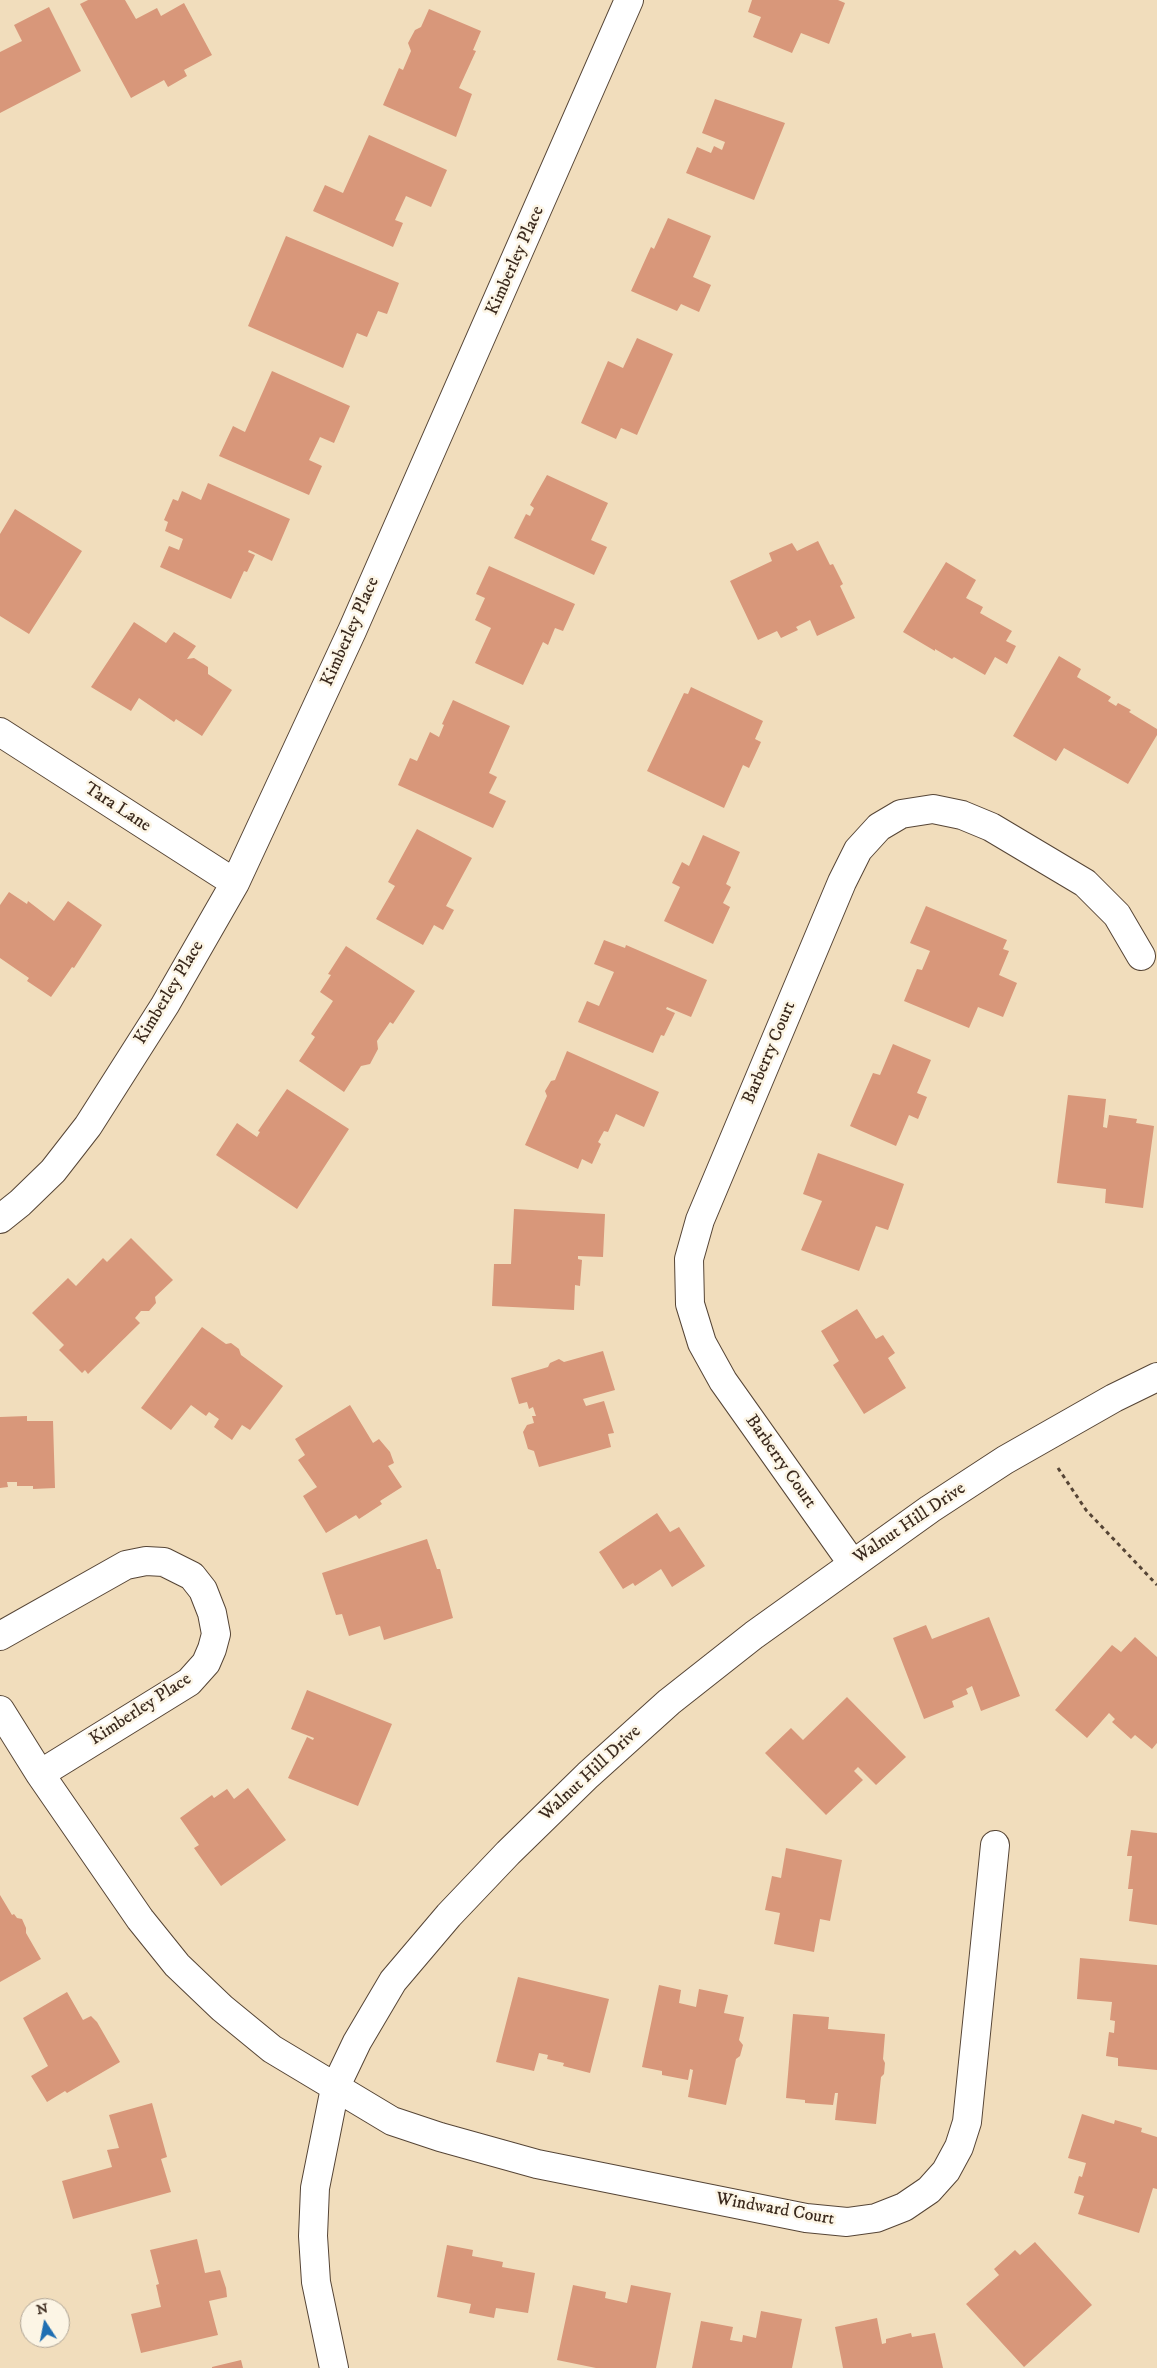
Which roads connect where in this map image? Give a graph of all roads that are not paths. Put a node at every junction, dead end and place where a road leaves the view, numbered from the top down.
1 (629, 0) edge
2 (0, 732) edge
3 (234, 883) junction
4 (1141, 956) dead end
5 (0, 1219) edge
6 (1157, 1377) edge
7 (852, 1563) junction
8 (0, 1636) edge
9 (0, 1710) edge
10 (40, 1774) junction
11 (996, 1845) dead end
12 (335, 2088) junction
13 (334, 2368) edge

1 - 3 street, Kimberley Place
2 - 3 street, Tara Lane
3 - 5 street, Kimberley Place
4 - 7 street, Barberry Court
6 - 7 street, Walnut Hill Drive
7 - 12 street, Walnut Hill Drive
8 - 10 street, Kimberley Place
9 - 10 street
10 - 12 street
11 - 12 street, Windward Court
12 - 13 street, Walnut Hill Drive

